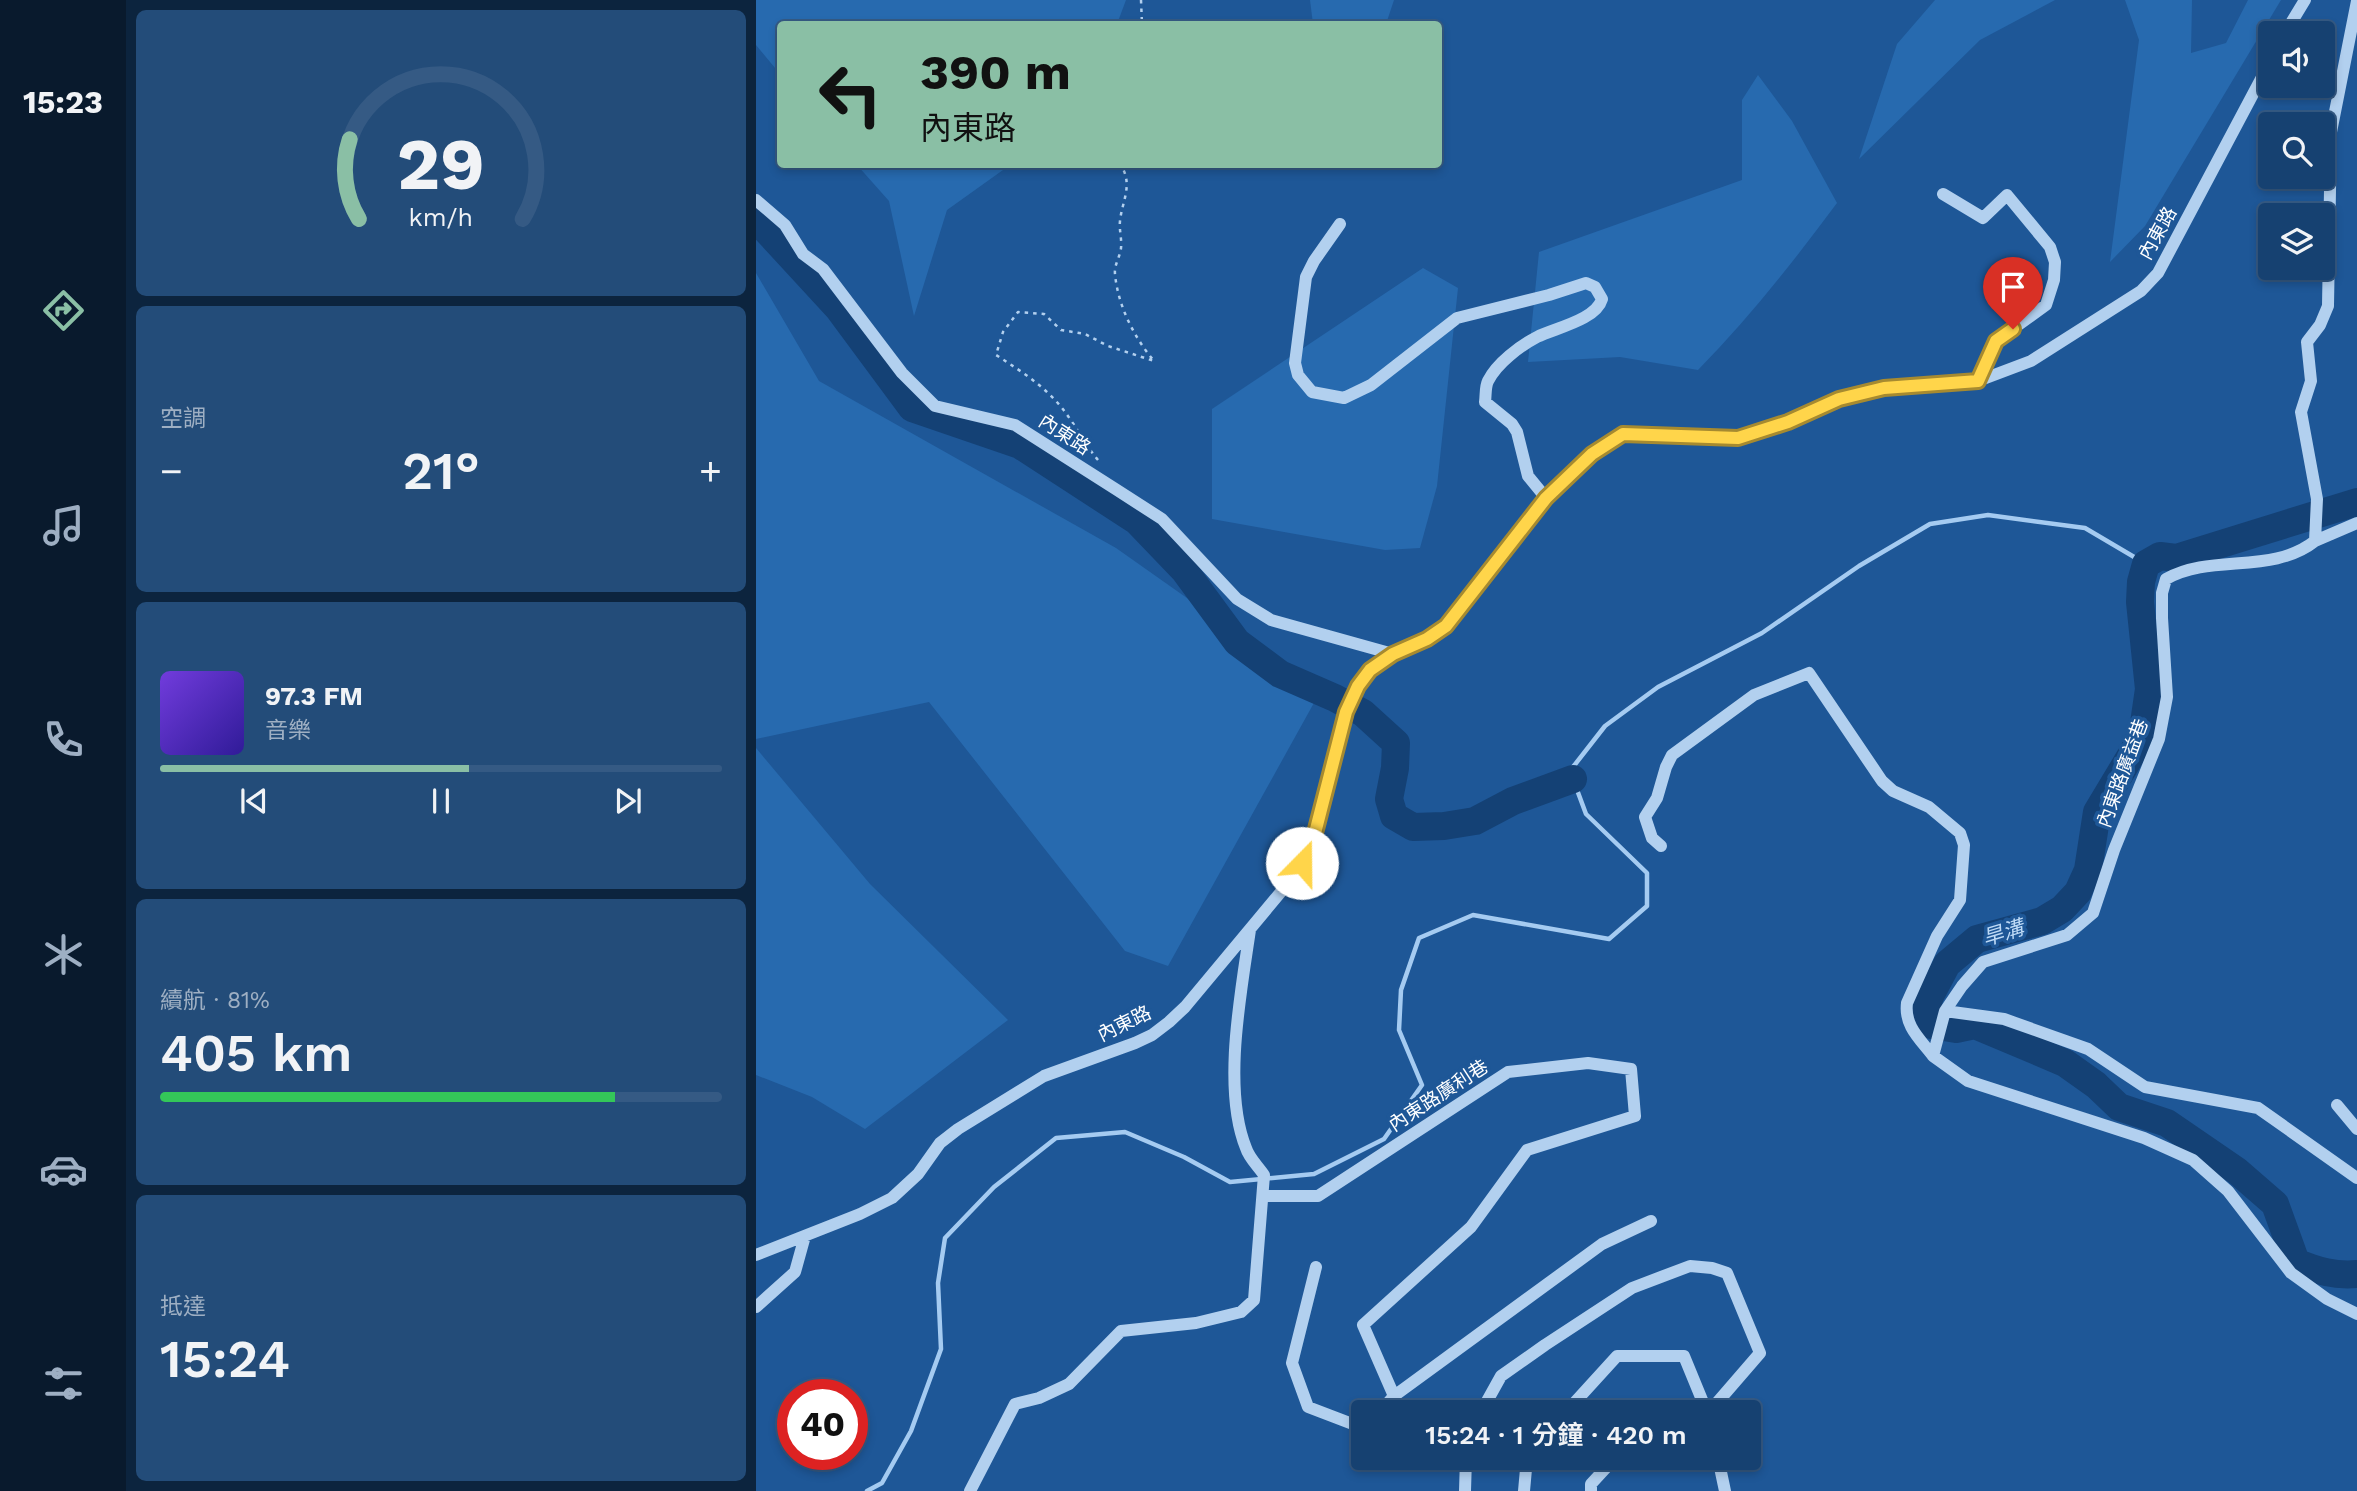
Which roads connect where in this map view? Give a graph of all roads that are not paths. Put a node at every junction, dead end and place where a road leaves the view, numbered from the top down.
1 (2305, 0) edge
2 (2357, 1) edge
3 (2292, 21) edge
4 (2258, 84) edge
5 (1943, 194) dead end
6 (756, 200) edge
7 (1340, 225) dead end
8 (1978, 381) junction
9 (1546, 498) junction
10 (2357, 523) edge
11 (2315, 541) junction
12 (1393, 654) junction
13 (1661, 846) dead end
14 (1251, 928) junction
15 (1945, 1012) junction
16 (1933, 1056) junction
17 (2337, 1105) dead end
18 (2357, 1129) edge
19 (2357, 1178) edge
20 (1262, 1196) junction
21 (1651, 1221) dead end
22 (805, 1236) junction
23 (756, 1255) edge
24 (1315, 1267) dead end
25 (756, 1307) edge
26 (2357, 1314) edge
27 (1394, 1396) junction
28 (1390, 1400) edge
29 (1488, 1400) edge
30 (1577, 1400) edge
31 (1703, 1400) edge
32 (1719, 1400) edge
33 (1351, 1423) edge
34 (1466, 1470) edge
35 (1526, 1470) edge
36 (1604, 1470) edge
37 (1721, 1470) edge
38 (970, 1491) edge
39 (1465, 1491) edge
40 (1524, 1491) edge
41 (1591, 1491) edge
42 (1725, 1491) edge

1 - 3 street
2 - 11 street
4 - 8 street, 內東路
5 - 8 street
6 - 12 street, 內東路
7 - 9 street
8 - 9 street, 內東路
9 - 12 street, 內東路
10 - 11 street
11 - 15 street, 內東路廣益巷
12 - 14 street, 內東路
13 - 16 street
14 - 20 street
14 - 22 street, 內東路
15 - 16 street, 內東路廣益巷
15 - 19 street
16 - 26 street
17 - 18 street
20 - 27 street, 內東路廣利巷
20 - 38 street
21 - 27 street
22 - 23 street, 內東路
22 - 25 street
24 - 33 street
27 - 28 street
29 - 32 street
30 - 31 street
34 - 39 street
35 - 40 street
36 - 41 street
37 - 42 street

